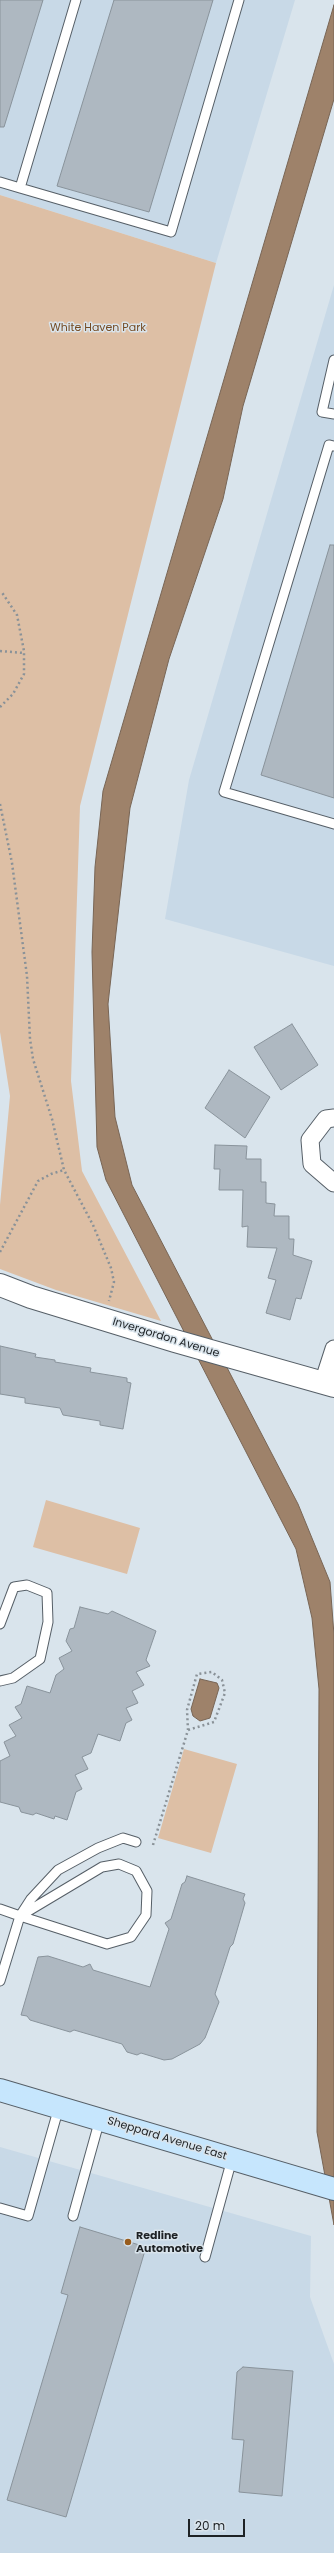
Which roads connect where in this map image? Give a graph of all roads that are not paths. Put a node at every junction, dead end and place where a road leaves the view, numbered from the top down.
1 (76, 0) edge
2 (239, 0) edge
3 (0, 182) edge
4 (20, 188) junction
5 (334, 360) edge
6 (334, 414) edge
7 (334, 446) edge
8 (334, 824) edge
9 (334, 1118) edge
10 (334, 1183) edge
11 (0, 1285) edge
12 (334, 1349) edge
13 (328, 1385) edge
14 (0, 1624) edge
15 (0, 1681) edge
16 (136, 1842) dead end
17 (0, 1909) edge
18 (20, 1916) junction
19 (0, 1981) edge
20 (0, 2090) edge
21 (59, 2107) junction
22 (100, 2119) junction
23 (232, 2159) junction
24 (334, 2189) edge
25 (0, 2208) edge
26 (73, 2216) dead end
27 (205, 2257) dead end

1 - 4 lane
2 - 4 lane
3 - 4 lane
5 - 6 lane
7 - 8 lane
9 - 10 street
11 - 13 street, Invergordon Avenue
12 - 13 street
14 - 15 lane
16 - 18 lane
17 - 18 lane
18 - 18 lane
18 - 19 lane
20 - 21 main road, Sheppard Avenue East
21 - 22 main road, Sheppard Avenue East
21 - 25 lane
22 - 23 main road, Sheppard Avenue East
22 - 26 lane
23 - 24 main road, Sheppard Avenue East
23 - 27 lane

